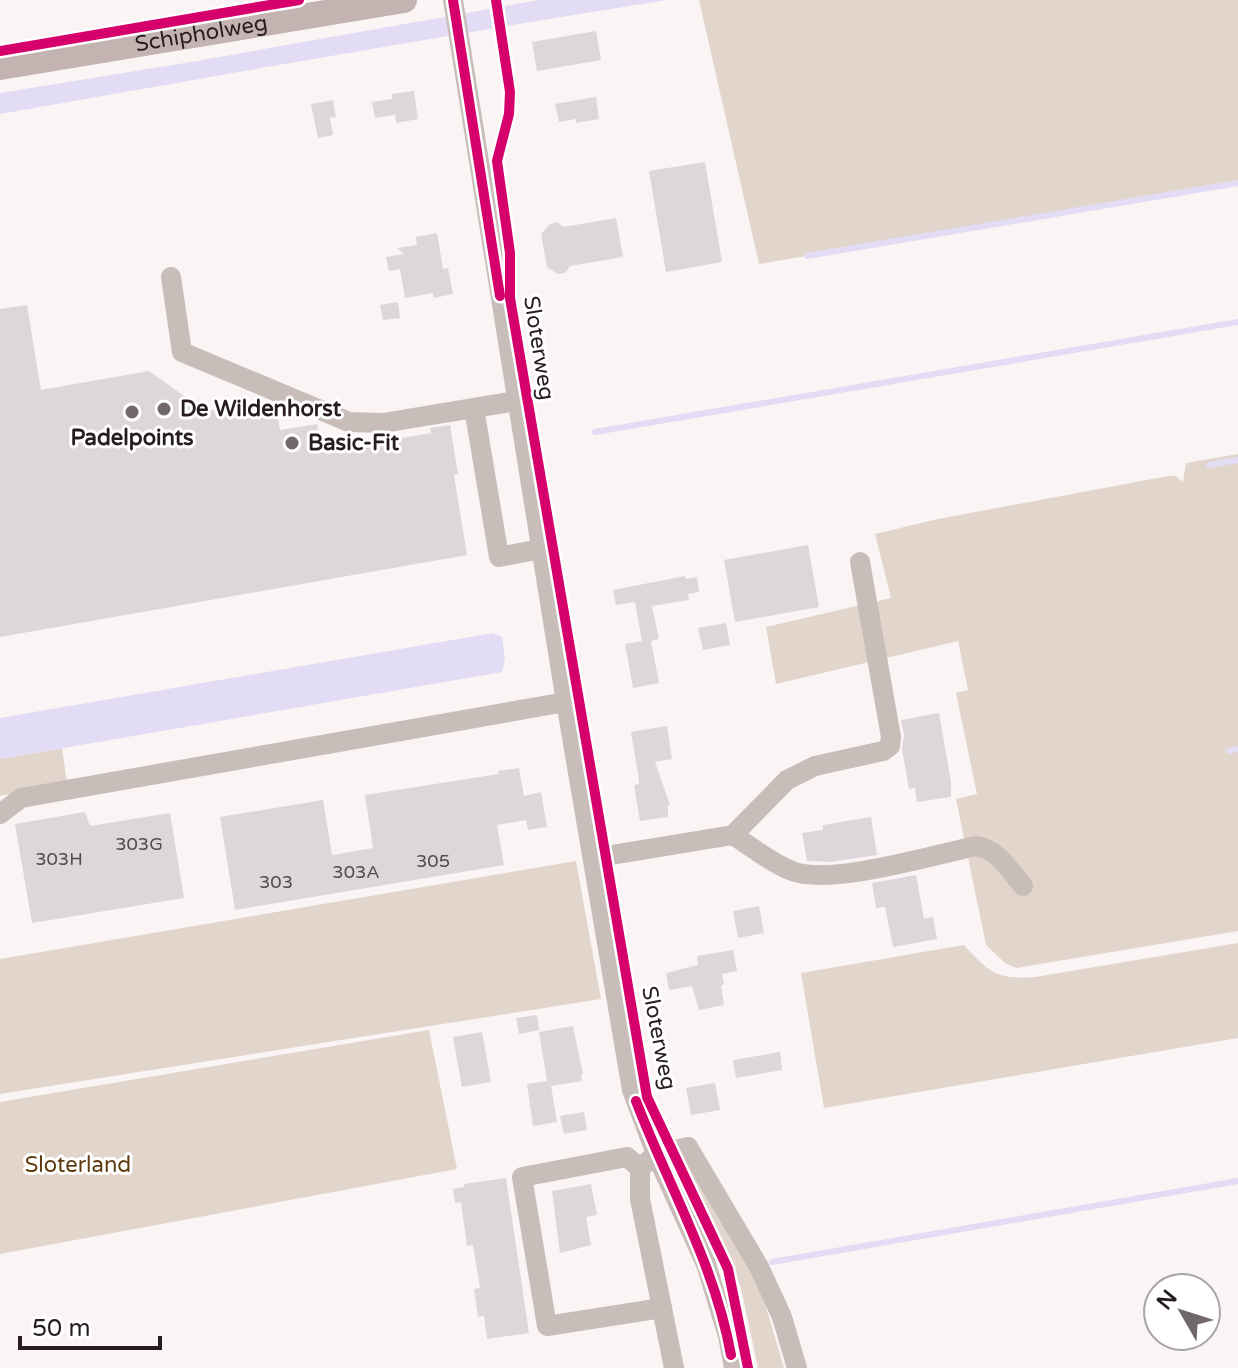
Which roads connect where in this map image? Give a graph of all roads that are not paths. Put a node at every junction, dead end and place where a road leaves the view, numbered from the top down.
1 (404, 0) edge
2 (453, 3) edge
3 (278, 10) edge
4 (0, 67) edge
5 (171, 277) dead end
6 (516, 401) junction
7 (474, 408) junction
8 (541, 549) junction
9 (860, 562) dead end
10 (566, 702) junction
11 (0, 814) edge
12 (733, 835) junction
13 (593, 858) junction
14 (1023, 886) dead end
15 (656, 1154) junction
16 (640, 1168) junction
17 (662, 1308) junction
18 (674, 1368) edge
19 (734, 1368) edge
20 (797, 1368) edge

1 - 3 main road, Schipholweg
2 - 6 street, Sloterweg
3 - 4 main road, Schipholweg
5 - 7 street
6 - 7 street
6 - 8 street, Sloterweg
7 - 8 street
8 - 10 street, Sloterweg
9 - 12 street
10 - 11 street
10 - 13 street, Sloterweg
12 - 13 street
12 - 14 street
13 - 15 street, Sloterweg
15 - 16 street
15 - 19 street, Sloterweg
15 - 20 street
16 - 17 street
16 - 17 street
17 - 18 street

